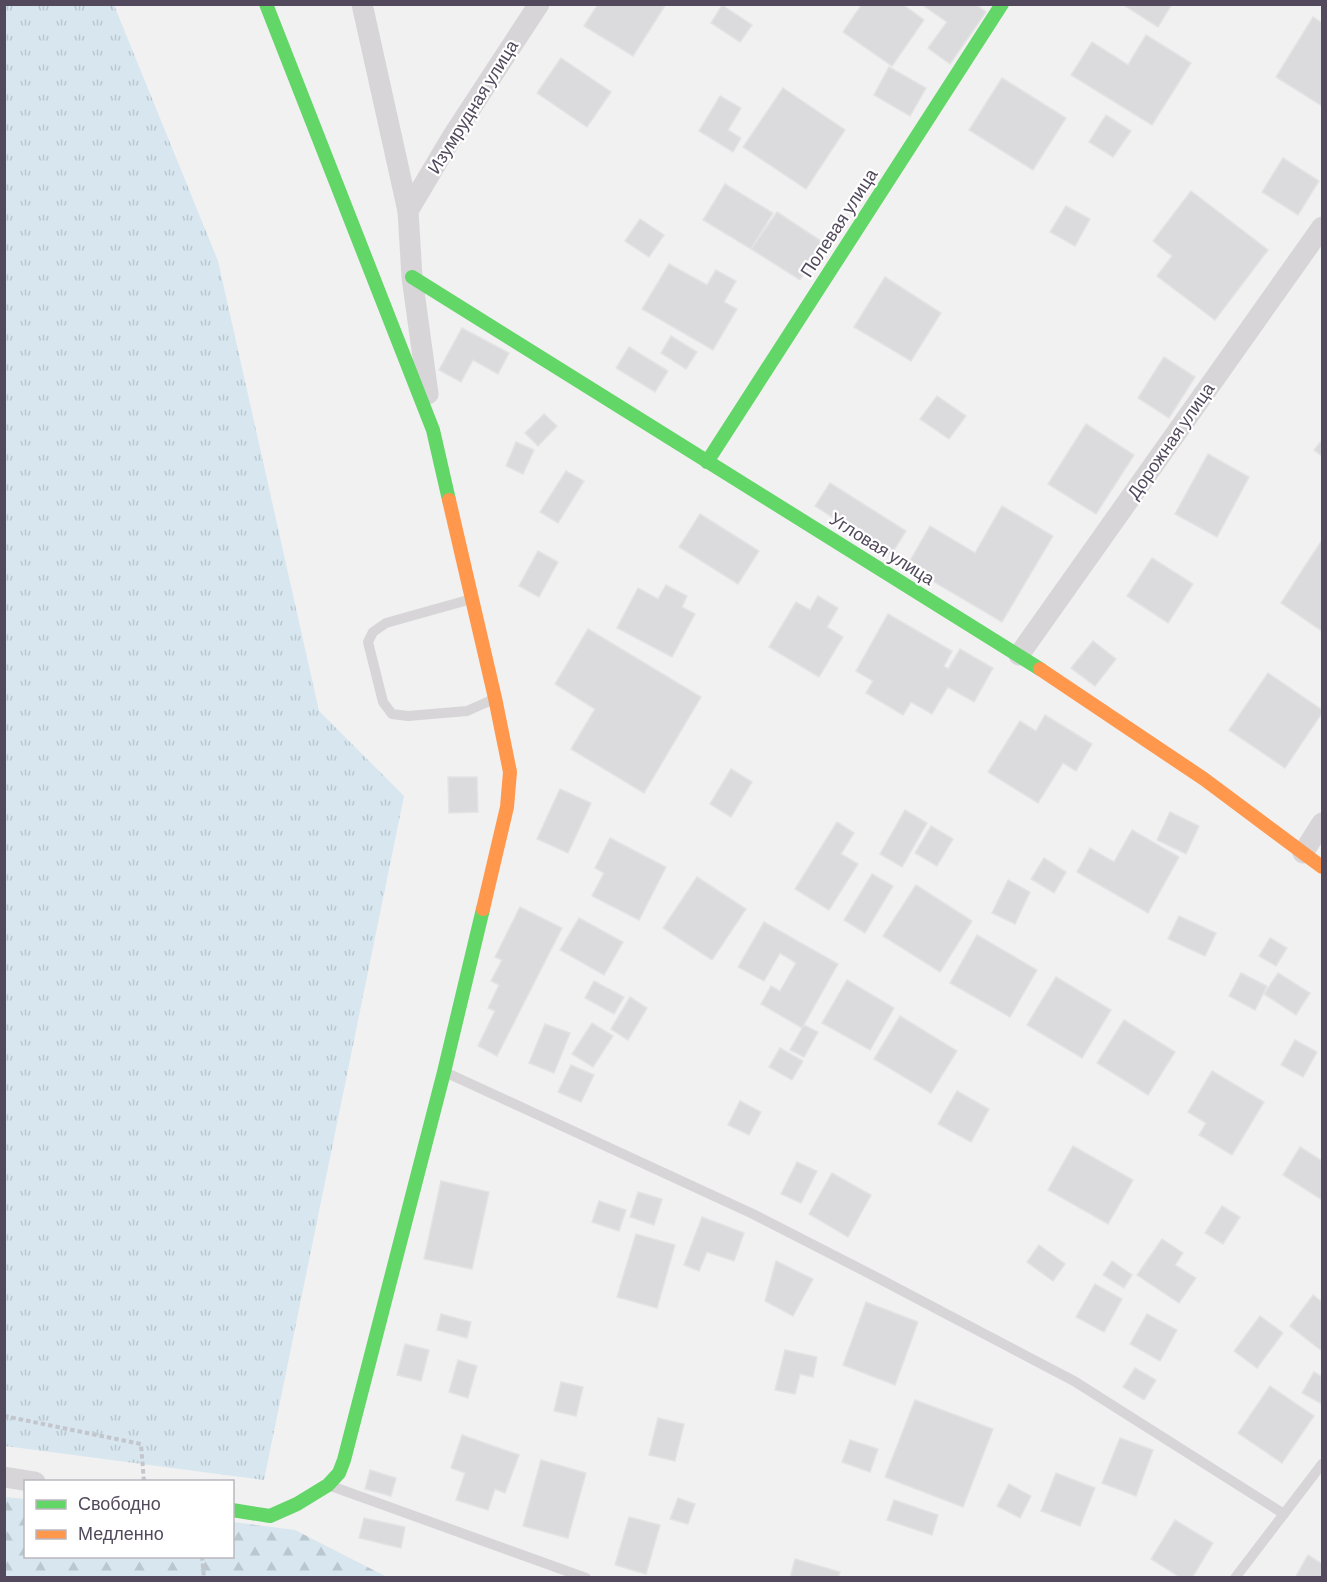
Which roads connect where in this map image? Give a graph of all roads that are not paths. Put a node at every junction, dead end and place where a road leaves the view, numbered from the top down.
1 (266, 4) edge
2 (362, 4) edge
3 (539, 4) edge
4 (1002, 4) edge
5 (408, 211) junction
6 (1323, 227) edge
7 (412, 277) junction
8 (433, 430) junction
9 (707, 462) junction
10 (471, 599) junction
11 (1019, 655) junction
12 (495, 698) junction
13 (1323, 823) edge
14 (1303, 853) junction
15 (1323, 867) edge
16 (444, 1072) junction
17 (1323, 1464) edge
18 (4, 1477) edge
19 (24, 1480) edge
20 (328, 1485) junction
21 (234, 1510) edge
22 (1284, 1514) junction
23 (586, 1578) edge
24 (1236, 1578) edge

1 - 8 street
2 - 5 street
3 - 5 street, Изумрудная улица
4 - 9 street, Полевая улица
5 - 7 street
6 - 11 street, Дорожная улица
7 - 8 street
7 - 9 street, Угловая улица
8 - 10 street
9 - 11 street, Угловая улица
10 - 12 street
10 - 12 lane
11 - 14 street, Угловая улица
12 - 16 street
13 - 14 street
14 - 15 street, Угловая улица
16 - 20 street
16 - 22 lane
17 - 22 lane
18 - 19 street
20 - 21 street
20 - 23 lane
22 - 24 lane

